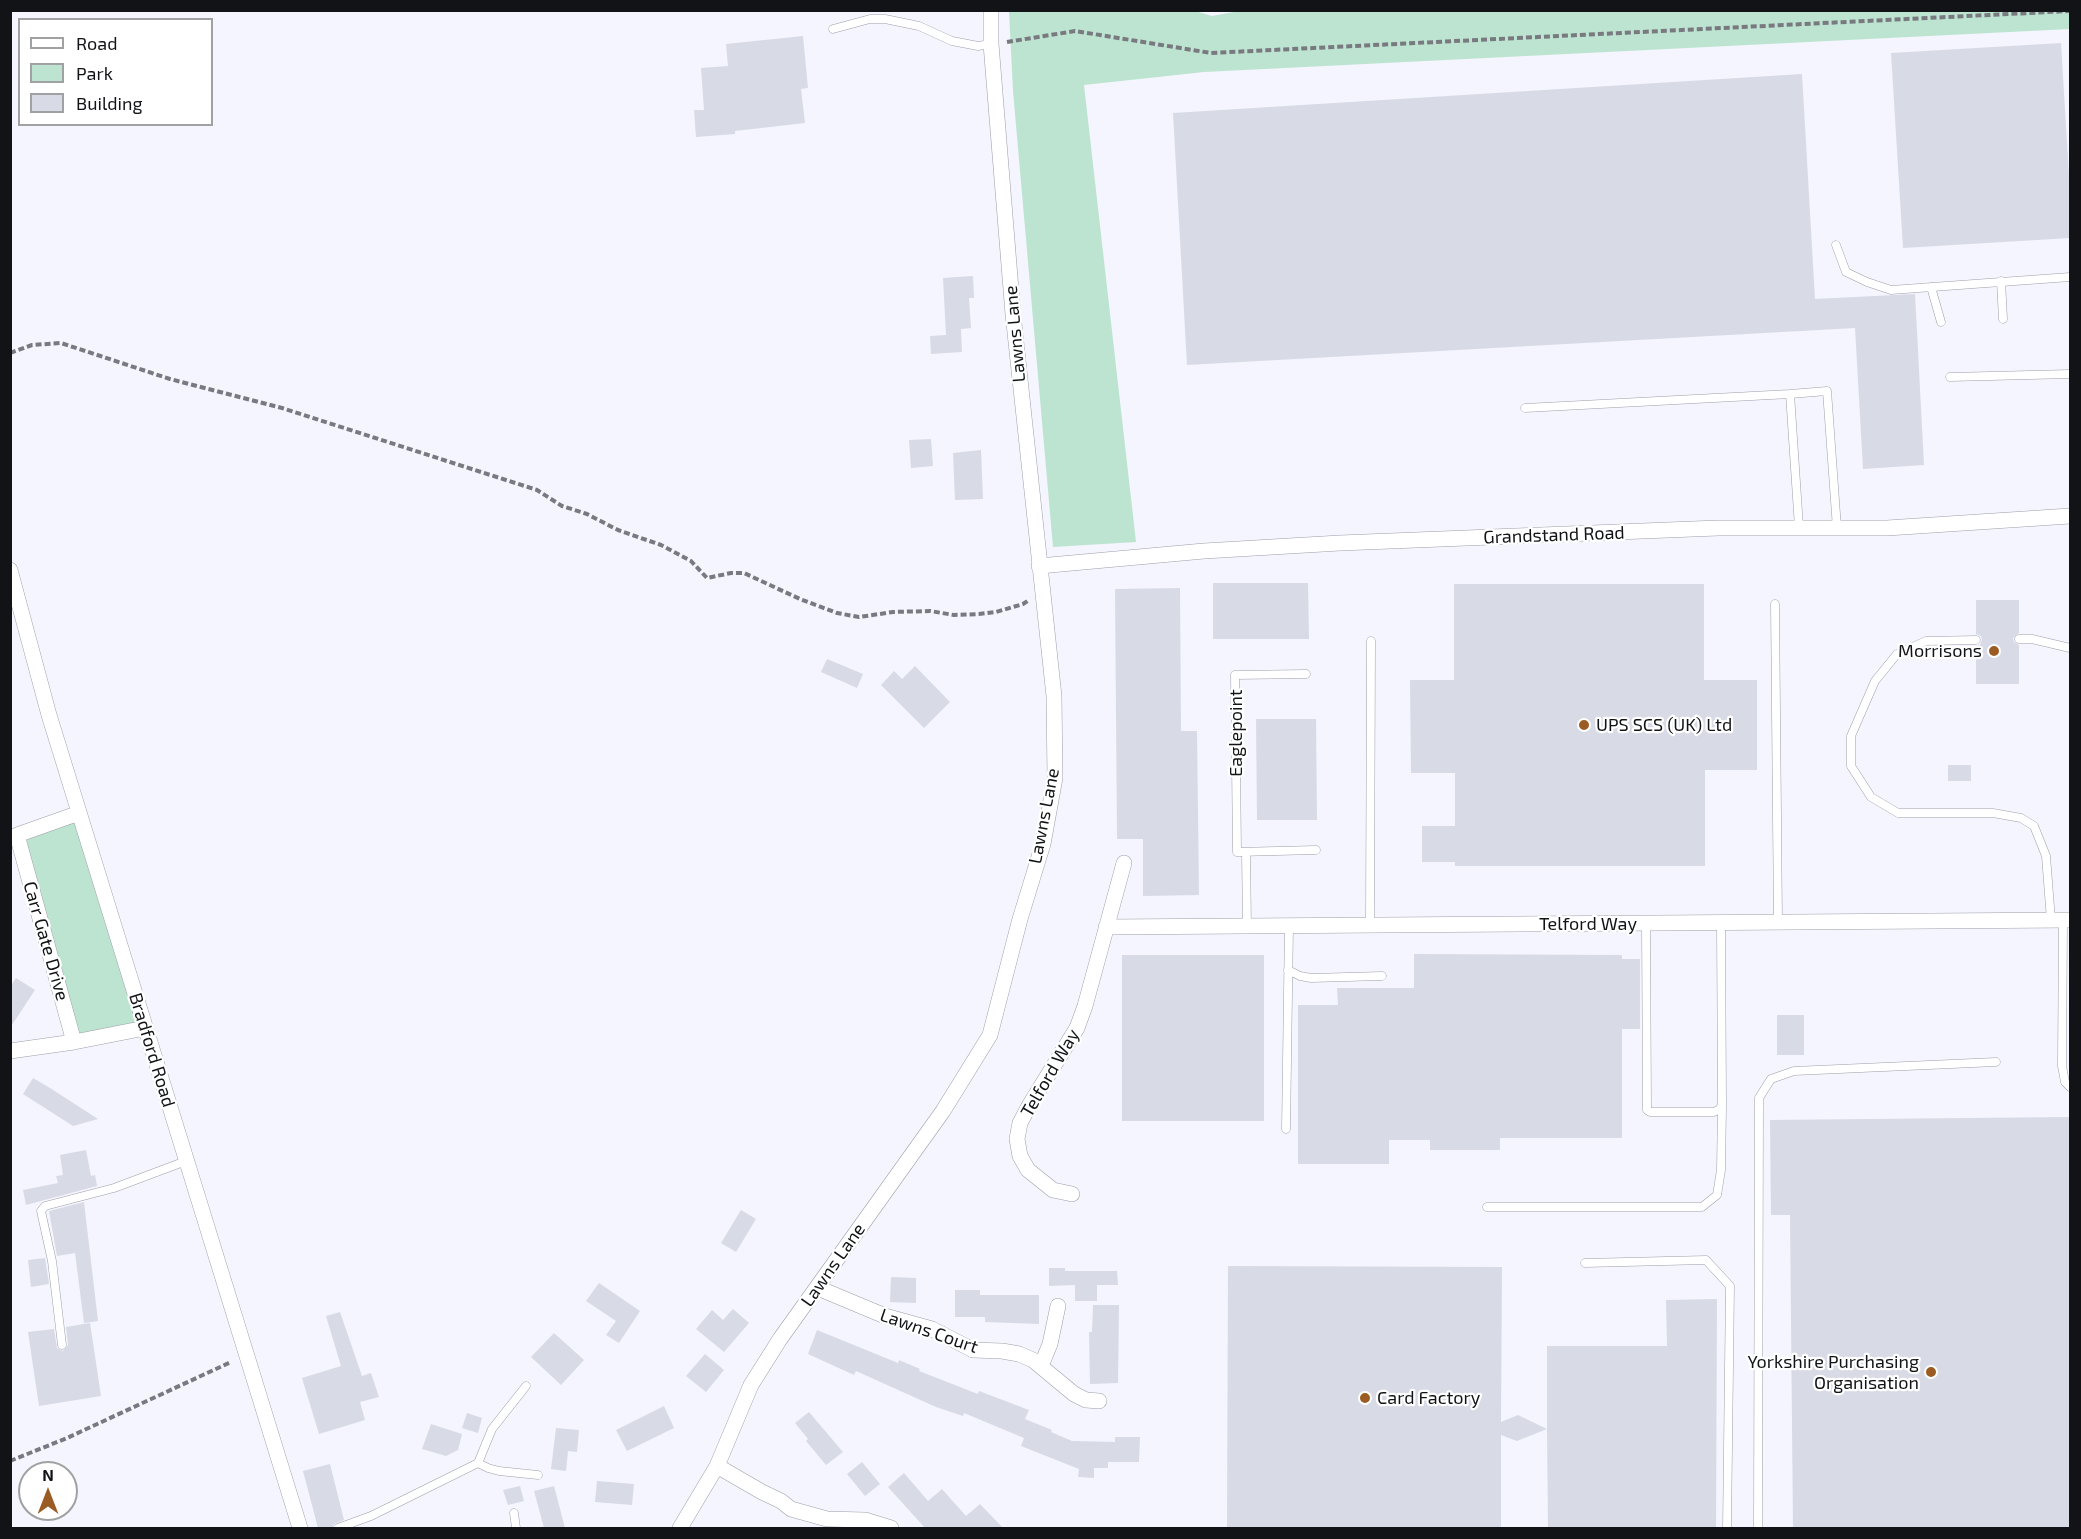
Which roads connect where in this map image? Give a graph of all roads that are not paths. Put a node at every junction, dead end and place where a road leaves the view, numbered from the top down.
1 (991, 10) edge
2 (833, 29) dead end
3 (991, 44) junction
4 (1836, 245) dead end
5 (2070, 277) edge
6 (2001, 281) junction
7 (1931, 286) junction
8 (2003, 319) dead end
9 (1941, 322) dead end
10 (2070, 374) edge
11 (1950, 377) dead end
12 (1790, 394) junction
13 (1525, 408) dead end
14 (2070, 516) edge
15 (1799, 527) junction
16 (1837, 528) junction
17 (1038, 566) junction
18 (10, 570) edge
19 (1775, 604) dead end
20 (2019, 639) dead end
21 (1976, 640) dead end
22 (1371, 641) dead end
23 (2070, 648) edge
24 (1306, 674) dead end
25 (79, 813) junction
26 (1316, 850) dead end
27 (1246, 852) junction
28 (1124, 863) dead end
29 (2061, 920) edge
30 (1646, 923) junction
31 (1721, 923) junction
32 (1778, 923) junction
33 (1370, 925) junction
34 (1247, 926) junction
35 (1289, 926) junction
36 (1107, 927) junction
37 (1288, 970) junction
38 (1382, 976) dead end
39 (145, 1028) junction
40 (74, 1042) junction
41 (10, 1051) edge
42 (1996, 1062) dead end
43 (2070, 1088) edge
44 (1722, 1104) junction
45 (1286, 1129) dead end
46 (186, 1161) junction
47 (1072, 1194) dead end
48 (1487, 1207) dead end
49 (1585, 1263) dead end
50 (818, 1288) junction
51 (1058, 1306) dead end
52 (62, 1345) dead end
53 (1041, 1366) junction
54 (526, 1386) dead end
55 (1099, 1401) dead end
56 (478, 1463) junction
57 (717, 1466) junction
58 (537, 1475) dead end
59 (514, 1513) dead end
60 (300, 1528) edge
61 (338, 1528) edge
62 (516, 1528) edge
63 (680, 1528) edge
64 (891, 1528) edge
65 (1727, 1528) edge
66 (1758, 1528) edge

1 - 3 street, Lawns Lane
2 - 3 lane
3 - 17 street, Lawns Lane
4 - 7 lane
5 - 6 lane
6 - 7 lane
6 - 8 lane
7 - 9 lane
10 - 11 lane
12 - 13 lane
12 - 15 lane
12 - 16 lane
14 - 16 street, Grandstand Road
15 - 16 street, Grandstand Road
15 - 17 street, Grandstand Road
17 - 50 street, Lawns Lane
18 - 25 street, Bradford Road
19 - 32 lane
20 - 23 lane
21 - 29 lane
22 - 33 lane
24 - 27 lane, Eaglepoint
25 - 39 street, Bradford Road
25 - 40 street, Carr Gate Drive
26 - 27 lane
27 - 34 lane, Eaglepoint
28 - 36 street, Telford Way
29 - 32 street, Telford Way
29 - 43 lane
30 - 31 street, Telford Way
30 - 33 street, Telford Way
30 - 44 lane
31 - 32 street, Telford Way
31 - 44 lane
33 - 35 street, Telford Way
34 - 35 street, Telford Way
34 - 36 street, Telford Way
35 - 37 lane
36 - 47 street, Telford Way
37 - 38 lane
37 - 45 lane
39 - 40 street
39 - 46 street, Bradford Road
40 - 41 street
42 - 66 lane
44 - 48 lane
46 - 52 lane
46 - 60 street, Bradford Road
49 - 65 lane
50 - 53 street, Lawns Court
50 - 57 street, Lawns Lane
51 - 53 street
53 - 55 street, Lawns Court
54 - 56 lane
56 - 58 lane
56 - 61 lane
57 - 63 street, Lawns Lane
57 - 64 street
59 - 62 lane

